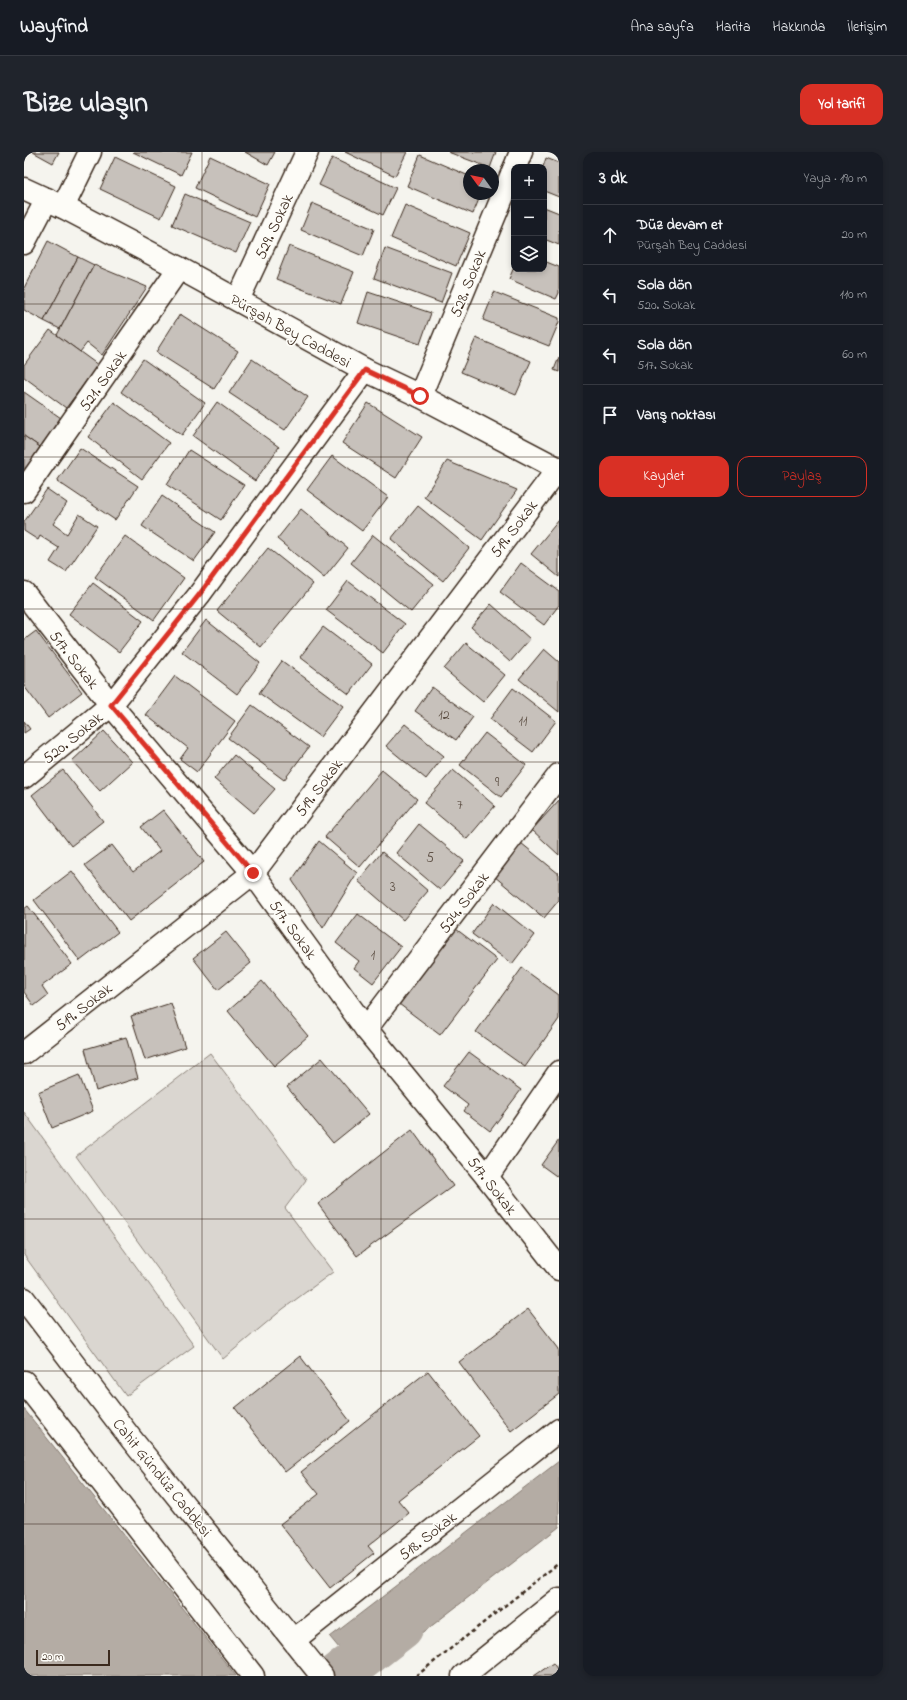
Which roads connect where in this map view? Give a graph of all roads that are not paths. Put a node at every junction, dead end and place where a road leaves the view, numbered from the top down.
1 (90, 152) edge
2 (307, 152) edge
3 (521, 152) edge
4 (516, 164) edge
5 (511, 175) edge
6 (24, 189) edge
7 (55, 203) junction
8 (24, 243) edge
9 (179, 268) junction
10 (238, 300) junction
11 (365, 370) junction
12 (420, 396) junction
13 (559, 469) edge
14 (24, 491) edge
15 (24, 593) edge
16 (111, 705) junction
17 (559, 776) edge
18 (24, 777) edge
19 (253, 873) junction
20 (366, 1029) junction
21 (24, 1053) edge
22 (557, 1080) edge
23 (487, 1177) junction
24 (559, 1269) edge
25 (24, 1299) edge
26 (24, 1382) edge
27 (559, 1430) edge
28 (559, 1599) edge
29 (299, 1647) junction
30 (253, 1676) edge
31 (322, 1676) edge
32 (463, 1676) edge

1 - 7 street
2 - 10 street, 529. Sokak
3 - 4 street, 528. Sokak
5 - 12 street, 528. Sokak
6 - 7 street, Pürşah Bey Caddesi
7 - 8 street
7 - 9 street, Pürşah Bey Caddesi
9 - 10 street, Pürşah Bey Caddesi
9 - 14 street, 521. Sokak
10 - 11 street, Pürşah Bey Caddesi
11 - 12 street, Pürşah Bey Caddesi
11 - 16 street, 520. Sokak
12 - 13 street, Pürşah Bey Caddesi
13 - 19 street, 519. Sokak
15 - 16 street, 517. Sokak
16 - 18 street, 520. Sokak
16 - 19 street, 517. Sokak
17 - 20 street, 524. Sokak
19 - 20 street, 517. Sokak
19 - 21 street, 519. Sokak
20 - 23 street, 517. Sokak
22 - 23 street
23 - 24 street, 517. Sokak
25 - 29 street, Cahit Gündüz Caddesi
26 - 30 street
27 - 29 street, 518. Sokak
28 - 32 street
29 - 31 street, Cahit Gündüz Caddesi

